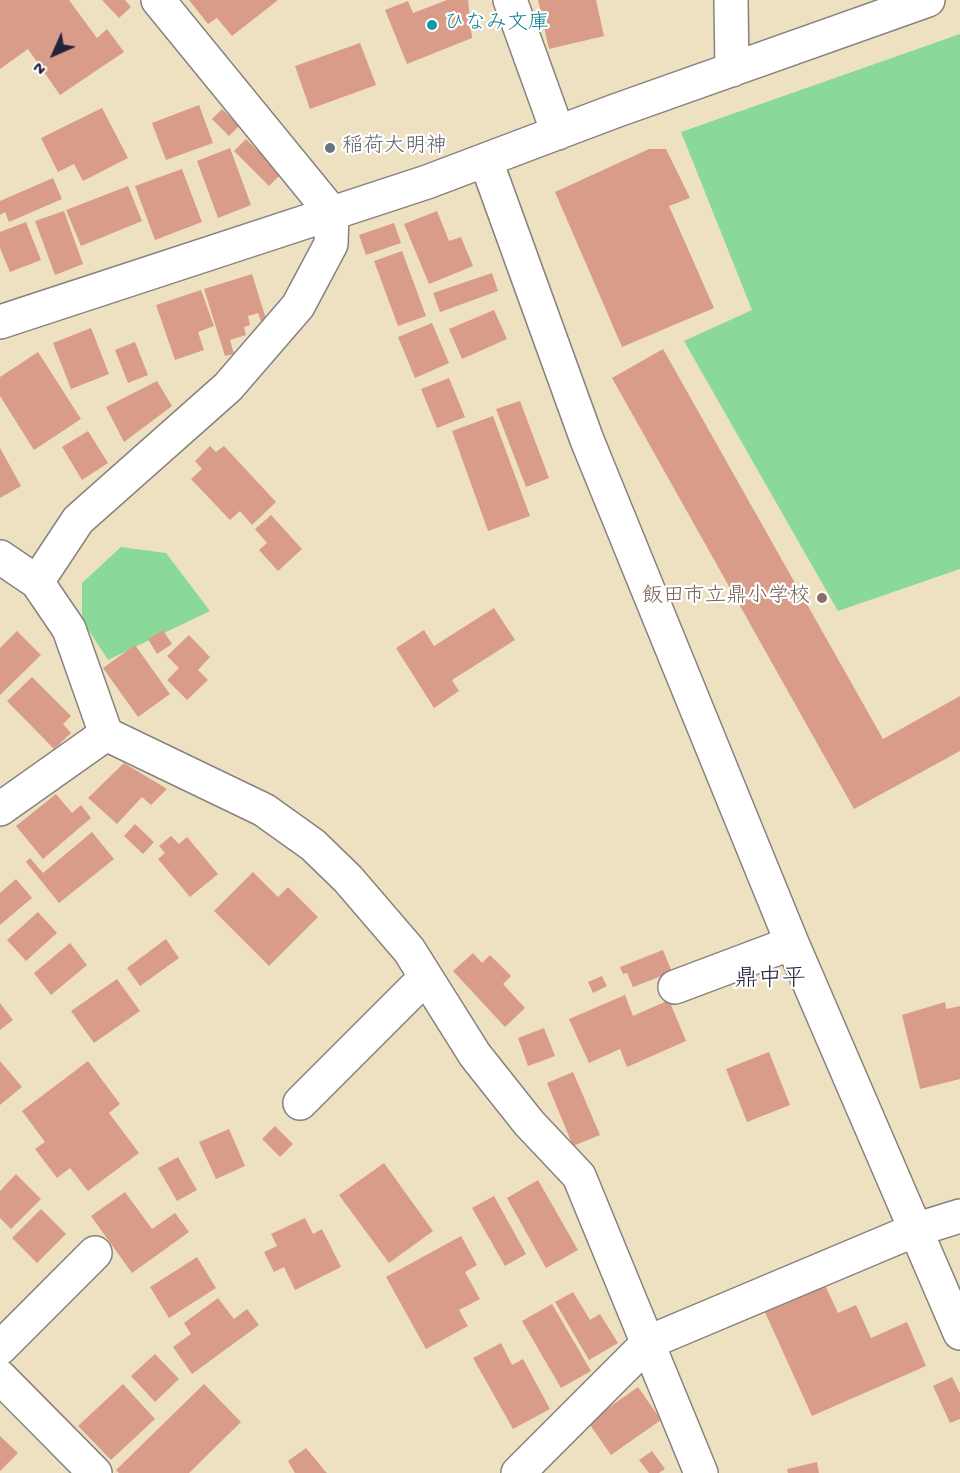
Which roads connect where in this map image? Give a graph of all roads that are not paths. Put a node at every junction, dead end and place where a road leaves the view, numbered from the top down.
1 (158, 0) edge
2 (510, 0) edge
3 (731, 0) edge
4 (928, 0) edge
5 (732, 70) junction
6 (558, 133) junction
7 (486, 161) junction
8 (332, 213) junction
9 (0, 322) edge
10 (0, 557) edge
11 (37, 582) junction
12 (106, 734) junction
13 (0, 809) edge
14 (792, 943) junction
15 (425, 978) junction
16 (675, 987) dead end
17 (300, 1103) dead end
18 (960, 1216) edge
19 (915, 1230) junction
20 (95, 1253) dead end
21 (960, 1333) edge
22 (649, 1342) junction
23 (0, 1348) edge
24 (0, 1377) edge
25 (95, 1473) edge
26 (518, 1473) edge
27 (701, 1473) edge

1 - 8 street
2 - 6 street
3 - 5 street
4 - 5 street
5 - 6 street
6 - 7 street
7 - 8 street
7 - 14 street
8 - 9 street
8 - 11 street
10 - 11 street
11 - 12 street
12 - 13 street
12 - 15 street
14 - 16 street
14 - 19 street
15 - 17 street
15 - 22 street
18 - 19 street
19 - 21 street
19 - 22 street
20 - 23 street
22 - 26 street
22 - 27 street
24 - 25 street

